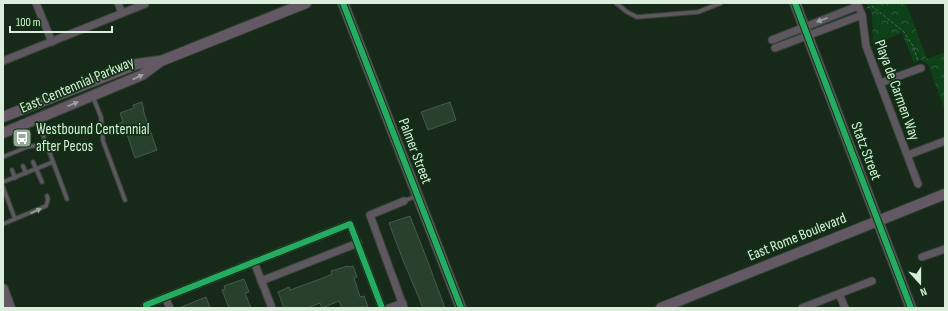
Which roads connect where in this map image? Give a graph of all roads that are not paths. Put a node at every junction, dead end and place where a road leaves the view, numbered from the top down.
1 (36, 3) edge
2 (118, 3) edge
3 (306, 3) edge
4 (343, 3) edge
5 (616, 3) edge
6 (721, 3) edge
7 (795, 3) edge
8 (145, 4) dead end
9 (858, 5) edge
10 (122, 13) junction
11 (862, 15) junction
12 (807, 31) junction
13 (772, 40) dead end
14 (52, 42) junction
15 (775, 48) dead end
16 (3, 61) edge
17 (161, 61) junction
18 (921, 68) road end
19 (880, 83) junction
20 (92, 96) junction
21 (3, 117) edge
22 (37, 119) junction
23 (3, 133) edge
24 (945, 141) edge
25 (45, 144) junction
26 (908, 155) junction
27 (6, 157) edge
28 (33, 162) dead end
29 (53, 162) junction
30 (23, 166) dead end
31 (36, 169) junction
32 (12, 170) dead end
33 (26, 173) junction
34 (15, 178) junction
35 (3, 182) edge
36 (42, 182) dead end
37 (918, 184) dead end
38 (3, 187) edge
39 (945, 194) edge
40 (47, 196) dead end
41 (418, 196) junction
42 (67, 199) dead end
43 (125, 200) dead end
44 (404, 201) joint
45 (16, 220) junction
46 (878, 221) junction
47 (3, 224) edge
48 (358, 243) junction
49 (944, 251) edge
50 (922, 257) dead end
51 (254, 262) junction
52 (261, 281) junction
53 (872, 281) dead end
54 (3, 288) edge
55 (839, 294) junction
56 (165, 297) junction
57 (404, 305) edge
58 (10, 308) edge
59 (147, 308) edge
60 (170, 308) edge
61 (272, 308) edge
62 (382, 308) edge
63 (389, 308) edge
64 (461, 308) edge
65 (661, 308) edge
66 (802, 308) edge
67 (845, 308) edge
68 (911, 308) edge

1 - 14 street
2 - 10 street
3 - 17 street, East Centennial Parkway
4 - 41 street, Palmer Street
5 - 6 lane
7 - 12 street, Statz Street
8 - 10 street
9 - 11 street, Playa de Carmen Way
9 -> 12 street
10 - 14 street
11 - 12 street
11 - 19 street, Playa de Carmen Way
12 - 13 street
12 - 15 street
12 - 46 street, Statz Street
14 - 16 street
20 -> 17 street, East Centennial Parkway
17 - 21 street, East Centennial Parkway
18 - 19 street
19 - 26 street, Playa de Carmen Way
22 -> 20 street, East Centennial Parkway
20 - 43 lane
22 - 23 street, East Centennial Parkway
22 - 25 lane
24 - 26 street
25 - 27 lane
25 - 29 lane
26 - 37 street, Playa de Carmen Way
28 - 31 lane
29 - 31 lane
29 - 42 lane
30 - 33 lane
31 - 33 lane
31 - 36 lane
32 - 34 lane
33 - 34 lane
34 - 35 lane
38 - 45 lane
39 - 46 street, East Rome Boulevard
45 -> 40 lane
41 - 44 lane
41 - 64 street, Palmer Street
44 - 57 street
45 - 47 lane
46 - 65 street, East Rome Boulevard
46 - 68 street, Statz Street
48 - 51 street
48 - 52 street
48 - 62 street
49 - 50 street
51 - 52 street
51 - 56 street
52 - 61 street
53 - 55 street
54 - 58 street
55 - 66 street
55 - 67 street
56 - 59 street
56 - 60 street
57 - 63 street

